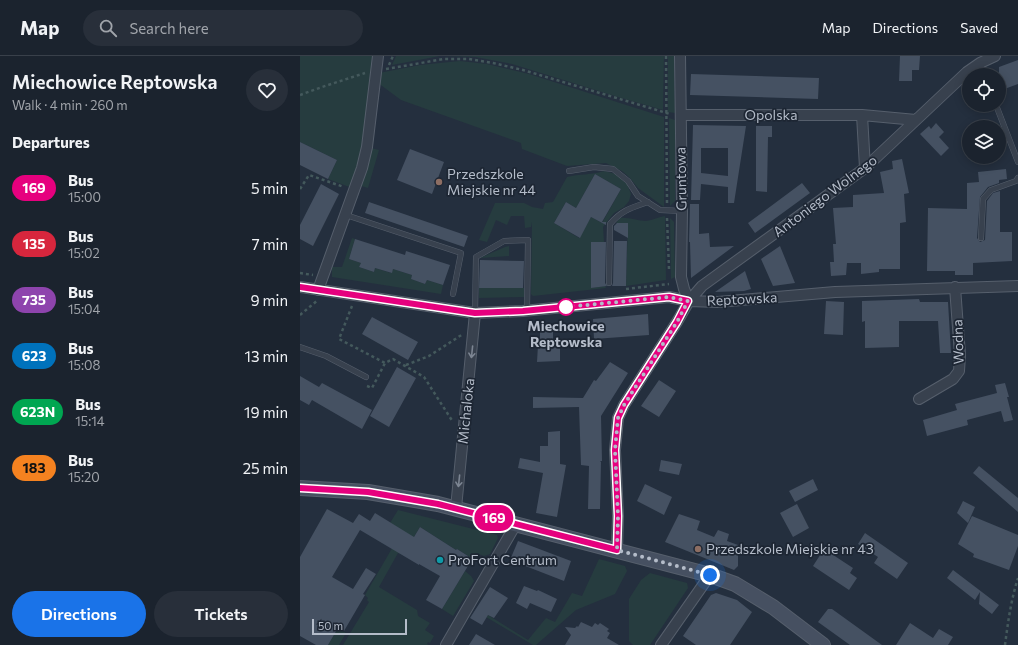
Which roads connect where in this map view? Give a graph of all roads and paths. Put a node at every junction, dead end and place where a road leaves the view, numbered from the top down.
1 (378, 56) edge
2 (666, 56) edge
3 (680, 56) edge
4 (995, 56) edge
5 (442, 58) edge
6 (977, 59) edge
7 (376, 70) junction
8 (300, 95) edge
9 (999, 112) edge
10 (666, 114) junction
11 (681, 115) junction
12 (862, 115) junction
13 (916, 120) junction
14 (1018, 162) edge
15 (865, 168) junction
16 (569, 171) dead end
17 (1018, 178) edge
18 (300, 189) edge
19 (354, 191) junction
20 (648, 202) junction
21 (667, 210) junction
22 (682, 211) junction
23 (346, 215) junction
24 (981, 238) dead end
25 (609, 283) dead end
26 (1018, 286) edge
27 (300, 287) edge
28 (955, 288) junction
29 (318, 290) junction
30 (356, 294) junction
31 (452, 294) dead end
32 (669, 297) junction
33 (688, 301) junction
34 (528, 310) junction
35 (475, 313) junction
36 (300, 315) edge
37 (474, 327) junction
38 (300, 347) edge
39 (406, 365) junction
40 (366, 377) dead end
41 (919, 399) dead end
42 (463, 438) junction
43 (300, 488) edge
44 (456, 508) junction
45 (516, 524) junction
46 (617, 550) junction
47 (710, 575) junction
48 (1018, 578) edge
49 (446, 645) edge
50 (661, 645) edge
51 (823, 645) edge
52 (1005, 645) edge

1 - 7 street
2 - 10 path
3 - 11 street, Gruntowa
4 - 6 street, Antoniego Wolnego
5 - 7 path
5 - 10 path
6 - 13 street, Antoniego Wolnego
7 - 8 path
7 - 19 street
9 - 14 lane
10 - 11 path
10 - 21 path
11 - 12 street, Opolska
11 - 22 street, Gruntowa
12 - 13 street, Opolska
12 - 15 street
13 - 15 street, Antoniego Wolnego
15 - 33 street, Antoniego Wolnego
16 - 20 lane
17 - 24 lane
18 - 19 path
19 - 23 street
20 - 21 lane
20 - 25 lane
21 - 22 lane
21 - 32 path
22 - 33 street, Gruntowa
23 - 29 street
23 - 31 lane
26 - 28 street, Reptowska
27 - 29 street, Reptowska
28 - 33 street, Reptowska
28 - 41 street, Wodna
29 - 30 street, Reptowska
29 - 36 path
30 - 35 street, Reptowska
30 - 39 path
32 - 33 street, Reptowska
32 - 34 street, Reptowska
33 - 46 street, Antoniego Wolnego
34 - 35 street, Reptowska
34 - 35 lane
35 - 37 street, Michaloka
37 - 39 path
37 -> 42 street, Michaloka
38 - 40 lane
39 - 42 path
42 -> 44 street, Michaloka
43 - 44 street
44 - 45 street
45 - 46 street
45 - 49 street
46 - 47 street
47 - 50 street
47 - 51 street
48 - 52 path

